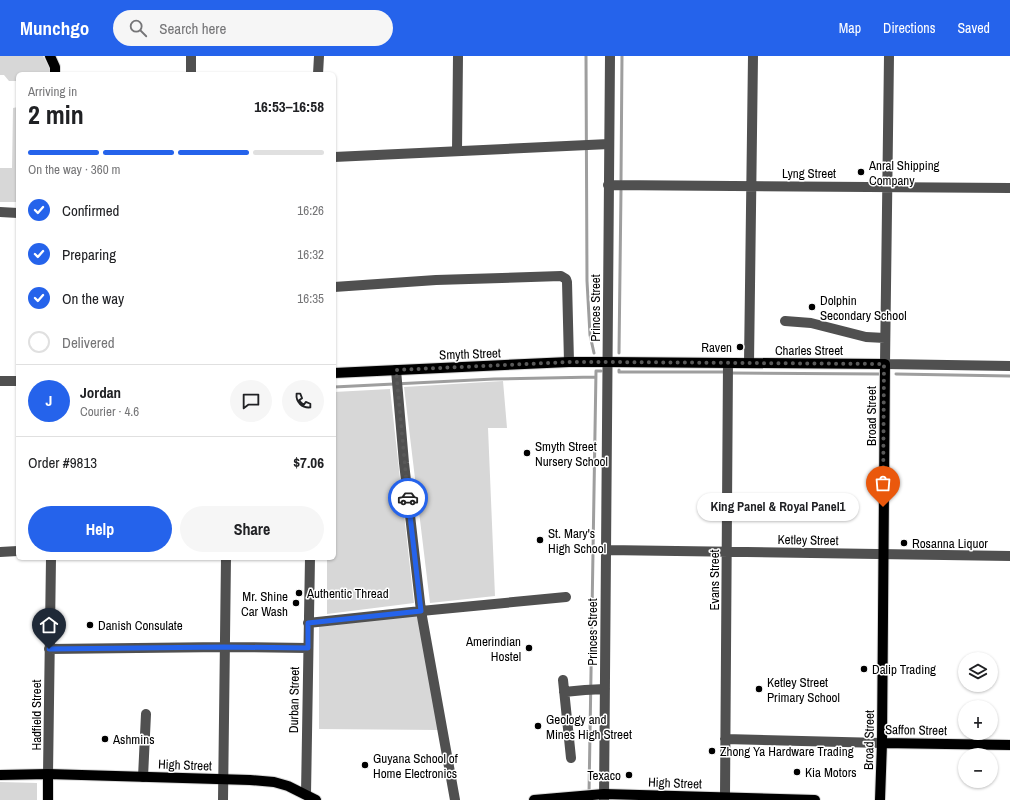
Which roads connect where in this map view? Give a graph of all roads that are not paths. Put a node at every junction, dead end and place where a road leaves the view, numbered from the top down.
1 (50, 56) edge
2 (61, 56) edge
3 (191, 56) edge
4 (319, 56) edge
5 (458, 56) edge
6 (610, 56) edge
7 (753, 56) edge
8 (889, 56) edge
9 (55, 70) edge
10 (191, 72) edge
11 (318, 72) edge
12 (609, 144) junction
13 (457, 151) junction
14 (336, 157) edge
15 (608, 185) junction
16 (752, 186) junction
17 (887, 187) junction
18 (1010, 188) edge
19 (0, 212) edge
20 (16, 213) edge
21 (336, 287) edge
22 (785, 321) dead end
23 (885, 338) junction
24 (569, 362) junction
25 (607, 362) junction
26 (728, 363) junction
27 (749, 363) junction
28 (884, 364) junction
29 (1010, 366) edge
30 (396, 370) junction
31 (336, 373) edge
32 (0, 381) edge
33 (16, 381) edge
34 (606, 550) junction
35 (16, 551) edge
36 (0, 552) edge
37 (727, 552) junction
38 (883, 554) junction
39 (1010, 556) edge
40 (51, 560) edge
41 (226, 560) edge
42 (310, 560) edge
43 (566, 597) dead end
44 (421, 611) junction
45 (308, 623) junction
46 (224, 647) junction
47 (308, 648) junction
48 (49, 649) junction
49 (563, 680) dead end
50 (600, 689) junction
51 (564, 692) junction
52 (146, 714) dead end
53 (725, 739) junction
54 (882, 743) junction
55 (1010, 745) edge
56 (571, 758) dead end
57 (48, 774) junction
58 (0, 775) edge
59 (142, 777) junction
60 (223, 779) junction
61 (306, 794) junction
62 (604, 797) edge
63 (725, 797) junction
64 (705, 798) edge
65 (741, 799) edge
66 (48, 800) edge
67 (223, 800) edge
68 (316, 800) edge
69 (455, 800) edge
70 (534, 800) edge
71 (815, 800) edge
72 (880, 800) edge

1 - 9 main road
2 - 9 main road
3 - 10 street
4 - 11 street
5 - 13 street
6 - 12 street, Princes Street
7 - 16 street
8 - 17 street, Broad Street
12 - 13 street
12 - 15 street, Princes Street
13 - 14 street
15 - 16 street, Lyng Street
15 - 25 street, Princes Street
16 - 17 street, Lyng Street
16 - 27 street
17 - 18 street, Lyng Street
17 - 23 street, Broad Street
19 - 20 street
21 - 24 street
22 - 23 street
23 - 28 street, Broad Street
24 - 25 main road, Smyth Street
24 - 30 main road, Smyth Street
25 - 26 main road, Charles Street
25 - 34 street, Princes Street
26 - 27 main road, Charles Street
26 - 37 street, Evans Street
27 - 28 main road, Charles Street
28 - 29 street, Charles Street
28 - 38 main road, Broad Street
30 - 31 main road, Smyth Street
30 - 44 street
32 - 33 street
34 - 37 street, Ketley Street
34 - 50 street, Princes Street
35 - 36 street
37 - 38 street, Ketley Street
37 - 53 street, Evans Street
38 - 39 street, Ketley Street
38 - 54 main road, Broad Street
40 - 48 street, Hadfield Street
41 - 46 street
42 - 45 street, Durban Street
43 - 44 street
44 - 45 street
44 - 69 street
45 - 47 street, Durban Street
46 - 47 street
46 - 48 street
46 - 60 street
47 - 61 street, Durban Street
48 - 57 street, Hadfield Street
49 - 51 street
50 - 51 street
50 - 62 street, Princes Street
51 - 56 street
52 - 59 street
53 - 54 street, Saffon Street
53 - 63 street, Evans Street
54 - 55 main road, Saffon Street
54 - 72 main road, Broad Street
57 - 58 main road, High Street
57 - 59 main road, High Street
57 - 66 main road, Hadfield Street
59 - 60 main road, High Street
60 - 61 main road, High Street
60 - 67 street
61 - 68 main road, High Street
62 - 64 main road, High Street
62 - 70 main road, High Street
63 - 64 main road, High Street
63 - 65 main road, High Street
65 - 71 main road, High Street

